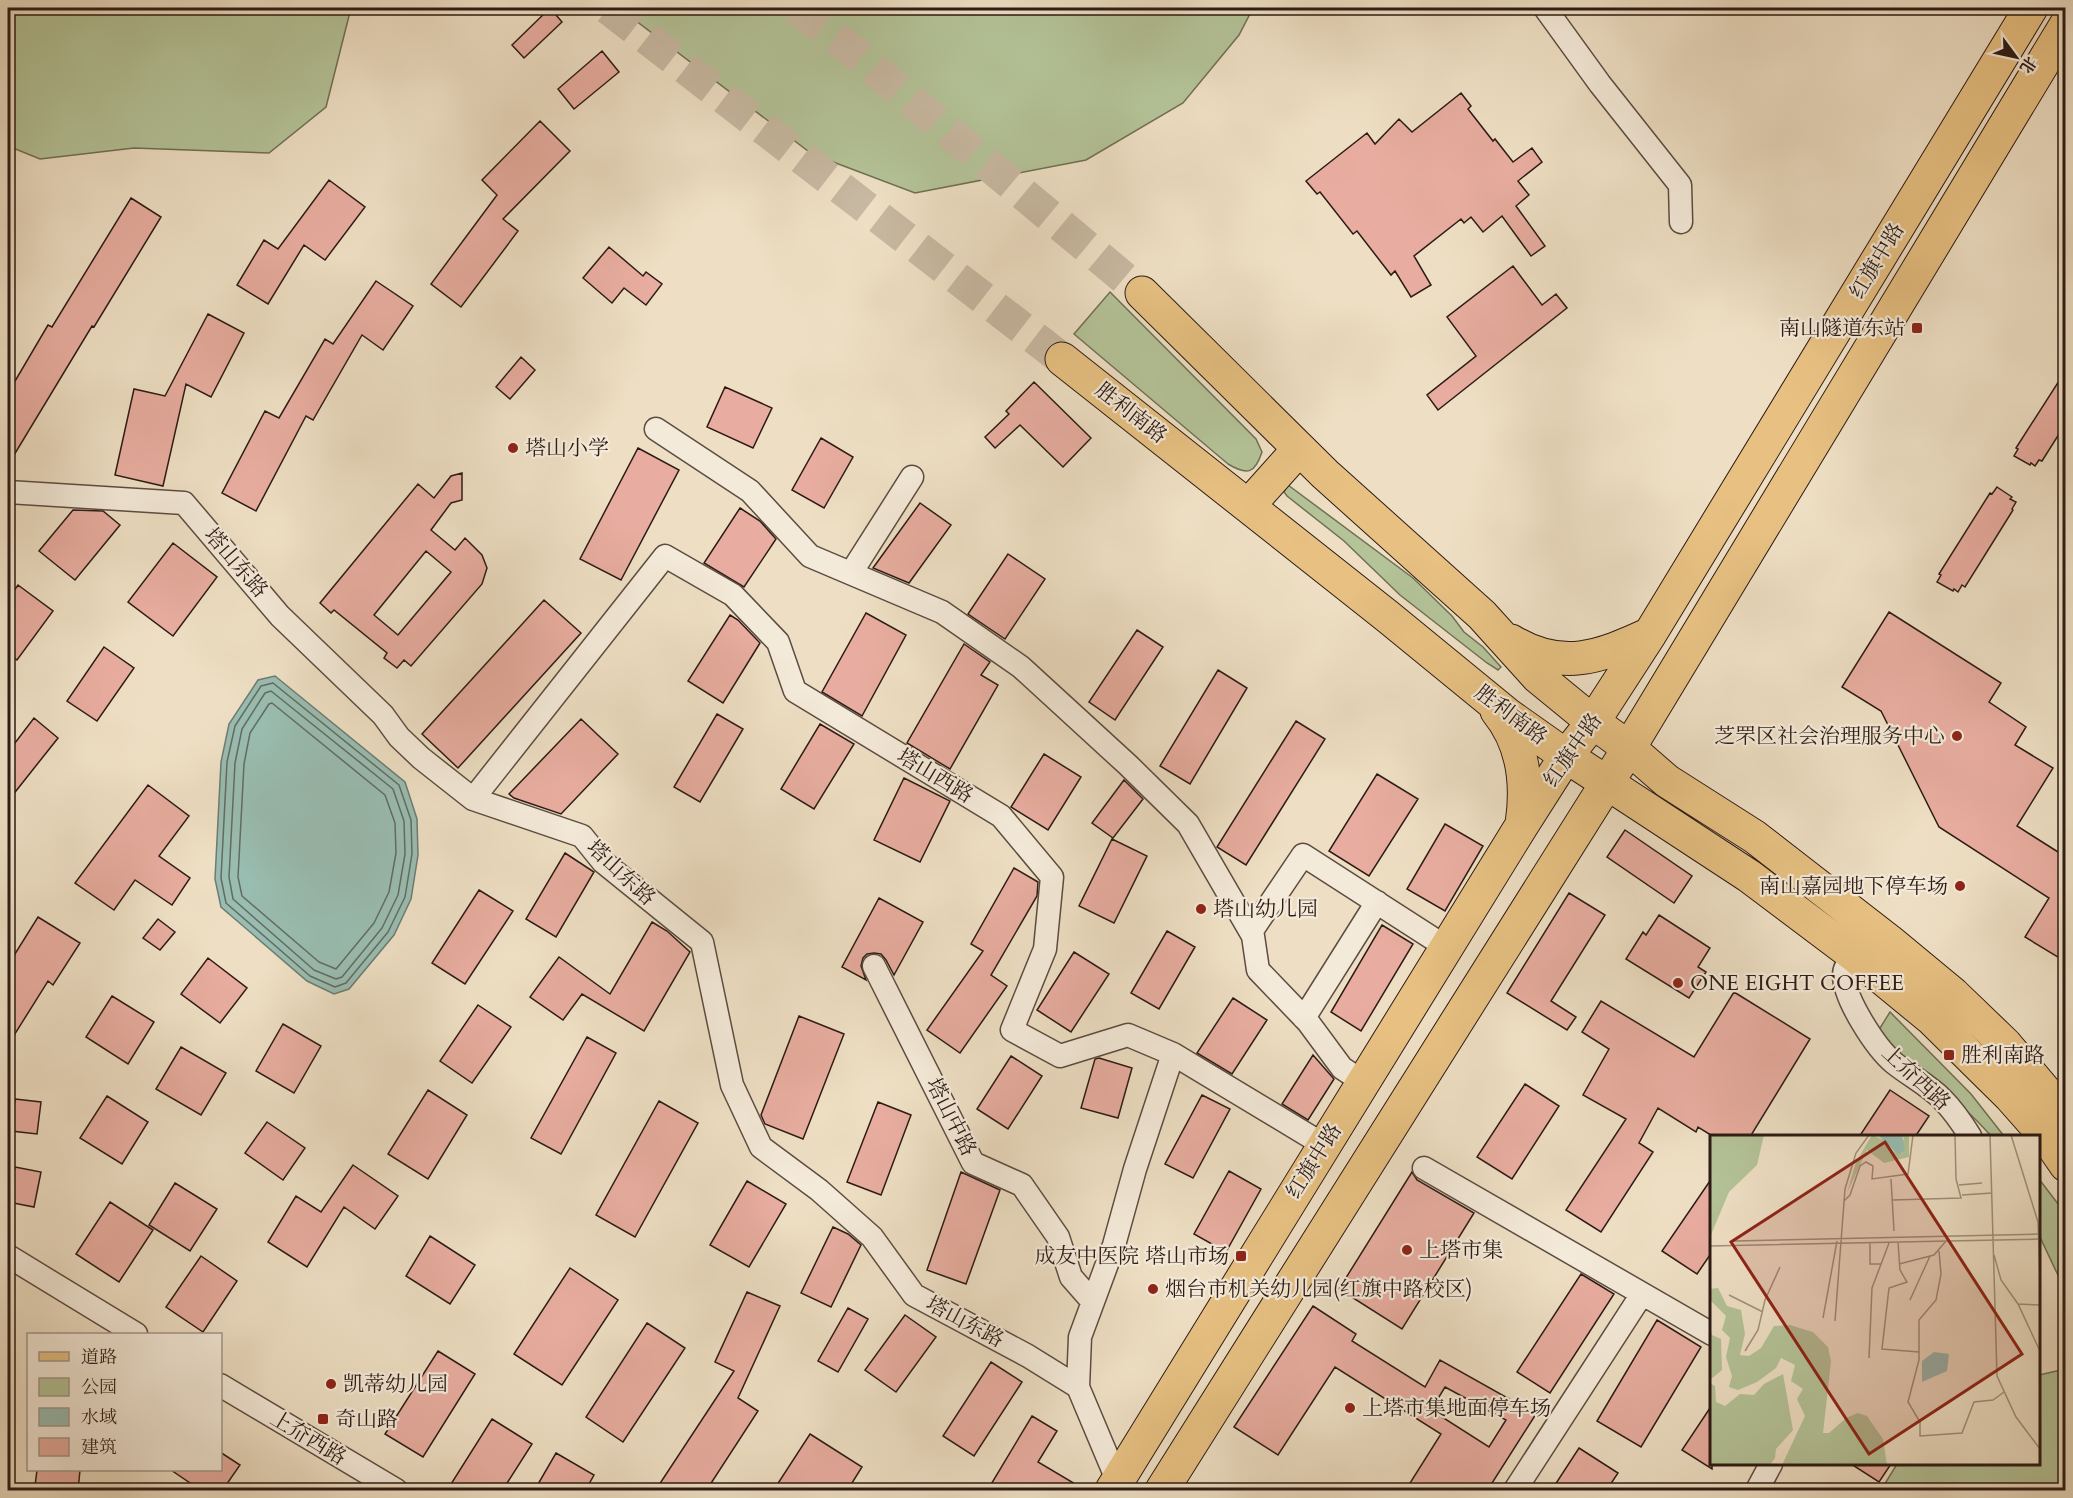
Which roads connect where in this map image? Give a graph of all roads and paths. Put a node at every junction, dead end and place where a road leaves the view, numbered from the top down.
1 (1545, 8) edge
2 (2031, 8) edge
3 (2066, 25) edge
4 (1681, 222) dead end
5 (1142, 293) tunnel mouth
6 (1062, 359) tunnel mouth
7 (656, 429) dead end
8 (1299, 449) junction
9 (912, 477) dead end
10 (8, 492) edge
11 (1249, 505) junction
12 (851, 573) junction
13 (1650, 634) junction
14 (1502, 636) junction
15 (1485, 696) junction
16 (1593, 722) junction
17 (1629, 748) junction
18 (1566, 756) junction
19 (1607, 782) junction
20 (473, 799) junction
21 (1522, 825) junction
22 (1377, 902) junction
23 (1251, 932) junction
24 (1446, 947) junction
25 (1854, 955) junction
26 (874, 966) dead end
27 (1304, 1018) junction
28 (1173, 1054) junction
29 (1363, 1082) junction
30 (2066, 1116) edge
31 (1969, 1135) edge
32 (1324, 1145) junction
33 (2066, 1165) edge
34 (1424, 1168) dead end
35 (8, 1256) edge
36 (1642, 1294) junction
37 (1092, 1301) junction
38 (133, 1333) edge
39 (1710, 1333) edge
40 (222, 1386) edge
41 (1078, 1387) junction
42 (1770, 1465) edge
43 (1115, 1486) edge
44 (396, 1491) edge
45 (1162, 1491) edge
46 (1515, 1491) edge
47 (1757, 1491) edge

1 - 4 street
2 - 13 main road, 红旗中路
3 - 17 main road, 红旗中路
5 - 8 main road
6 - 11 main road, 胜利南路
7 - 12 street
8 - 11 main road
8 - 14 main road
9 - 12 street
10 - 20 street, 塔山东路
11 - 15 main road, 胜利南路
12 - 23 street
13 - 14 main road
13 - 16 main road, 红旗中路
14 - 16 main road
15 - 18 main road, 胜利南路
15 - 21 main road
16 - 17 main road
16 - 18 main road, 红旗中路
17 - 19 main road, 红旗中路
17 - 30 main road
18 - 19 main road, 胜利南路
18 - 21 main road, 红旗中路
19 - 25 main road, 胜利南路
19 - 45 main road, 红旗中路
20 - 28 street, 塔山西路
20 - 41 street, 塔山东路
21 - 24 main road, 红旗中路
22 - 23 street
22 - 24 street
22 - 27 street
23 - 27 street
24 - 29 main road, 红旗中路
25 - 31 street, 上夼西路
25 - 33 main road, 胜利南路
26 - 37 street, 塔山中路
27 - 29 street
28 - 32 street, 塔山西路
28 - 37 street
29 - 32 main road, 红旗中路
32 - 43 main road, 红旗中路
34 - 36 street
35 - 38 street
36 - 39 street
36 - 46 street
37 - 41 street
40 - 44 street, 上夼西路
41 - 43 street
42 - 47 street

